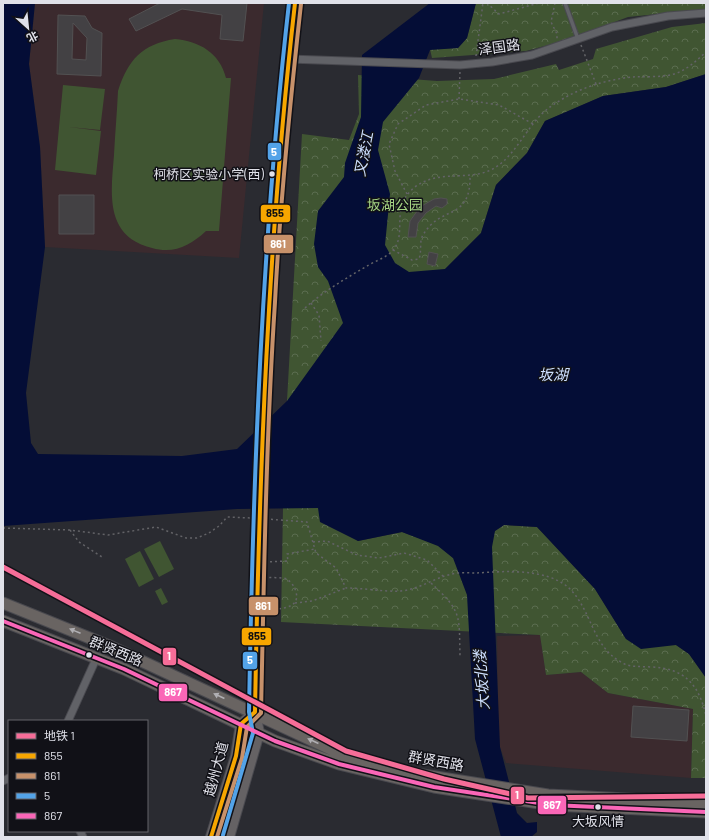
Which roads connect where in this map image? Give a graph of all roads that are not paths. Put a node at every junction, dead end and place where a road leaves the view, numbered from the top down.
1 (295, 3) edge
2 (565, 3) edge
3 (706, 13) edge
4 (579, 40) junction
5 (289, 59) junction
6 (3, 603) edge
7 (3, 621) edge
8 (96, 659) junction
9 (255, 712) junction
10 (68, 720) edge
11 (241, 724) junction
12 (259, 733) junction
13 (514, 795) junction
14 (706, 803) edge
15 (706, 812) edge
16 (211, 837) edge
17 (229, 837) edge

1 - 5 street
2 - 4 lane
3 - 4 street, 泽国路
4 - 5 street, 泽国路
5 - 9 street, bridge
9 -> 6 main road, 群贤西路
7 - 8 main road, 群贤西路
8 - 10 street
8 - 11 main road, 群贤西路
9 - 11 main road
9 - 12 main road
13 -> 9 main road, 群贤西路
11 - 12 main road, 群贤西路
11 - 16 main road, 越州大道
12 - 13 main road, 群贤西路
12 - 17 main road
13 - 14 main road, 群贤西路
13 - 15 main road, 群贤西路

